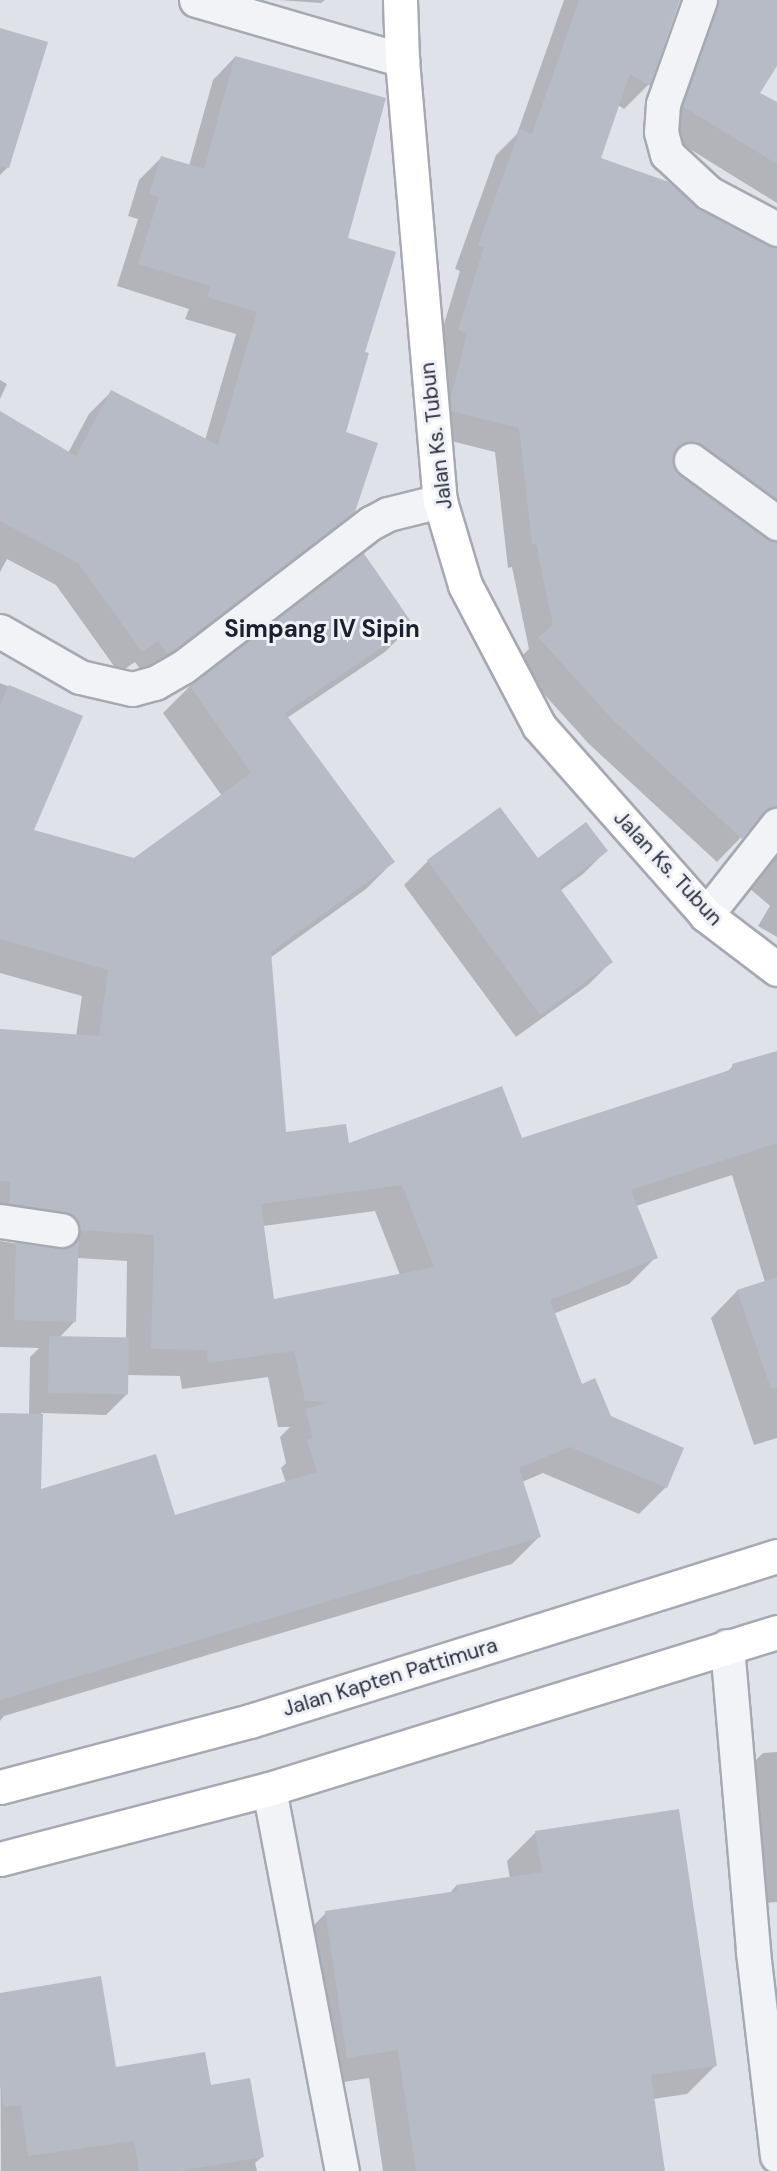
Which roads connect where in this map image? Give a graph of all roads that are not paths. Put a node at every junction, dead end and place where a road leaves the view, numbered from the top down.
1 (196, 0) edge
2 (400, 0) edge
3 (700, 0) edge
4 (402, 60) junction
5 (777, 229) edge
6 (691, 460) dead end
7 (440, 501) junction
8 (777, 523) edge
9 (0, 631) edge
10 (777, 825) edge
11 (706, 915) junction
12 (777, 969) edge
13 (0, 1221) edge
14 (61, 1230) dead end
15 (777, 1556) edge
16 (777, 1632) edge
17 (727, 1646) junction
18 (0, 1787) edge
19 (269, 1789) junction
20 (0, 1859) edge
21 (777, 2156) edge
22 (342, 2171) edge

1 - 4 street
2 - 4 main road, Jalan Ks. Tubun
3 - 5 street
4 - 7 main road, Jalan Ks. Tubun
6 - 8 street
7 - 9 street
7 - 11 main road, Jalan Ks. Tubun
10 - 11 street
11 - 12 main road, Jalan Ks. Tubun
13 - 14 street
15 - 18 main road, Jalan Kapten Pattimura
16 - 17 main road
17 - 19 main road
17 - 21 street
19 - 20 main road
19 - 22 street

